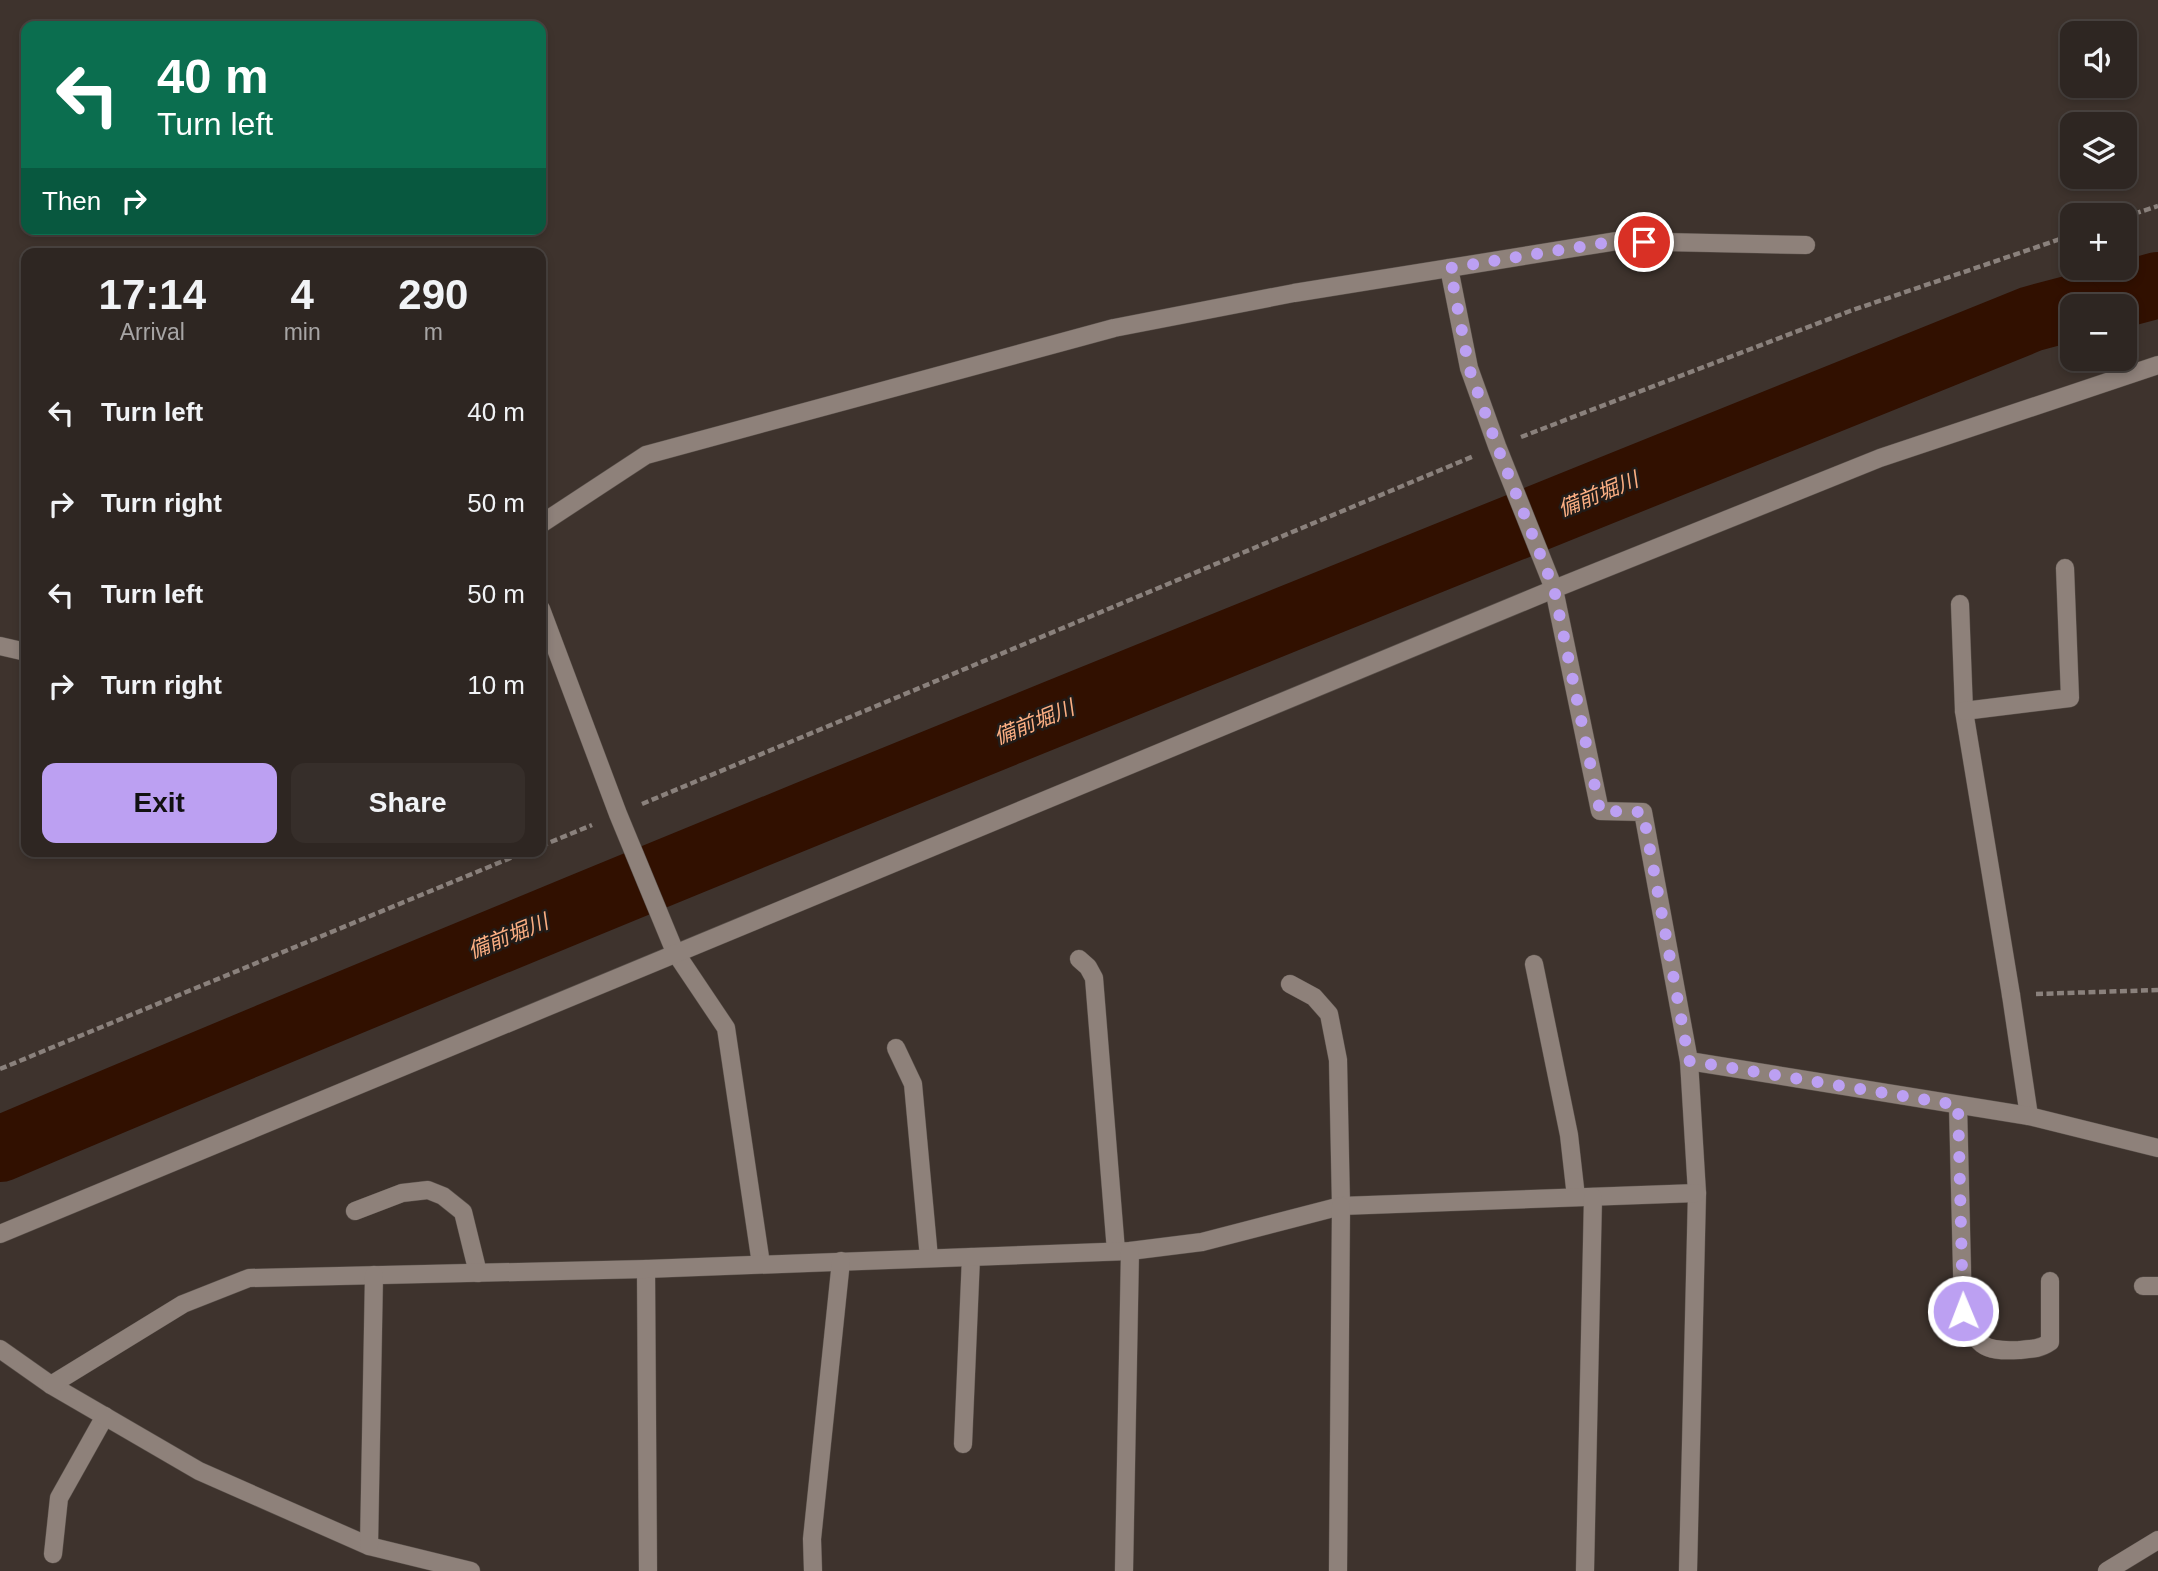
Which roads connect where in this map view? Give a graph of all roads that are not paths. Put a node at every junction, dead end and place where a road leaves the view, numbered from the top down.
1 (1806, 245) dead end
2 (1450, 268) junction
3 (2158, 365) edge
4 (546, 521) edge
5 (2065, 568) dead end
6 (1554, 589) junction
7 (1960, 604) dead end
8 (546, 622) edge
9 (0, 646) edge
10 (21, 651) edge
11 (1965, 711) junction
12 (675, 952) junction
13 (1079, 959) dead end
14 (1534, 964) dead end
15 (1290, 984) dead end
16 (896, 1048) dead end
17 (1689, 1061) junction
18 (1958, 1105) junction
19 (2029, 1116) junction
20 (2158, 1148) edge
21 (1697, 1193) junction
22 (1585, 1197) junction
23 (1341, 1206) junction
24 (355, 1210) dead end
25 (0, 1234) edge
26 (1123, 1251) junction
27 (971, 1257) junction
28 (929, 1258) junction
29 (841, 1261) junction
30 (761, 1264) junction
31 (646, 1269) junction
32 (478, 1273) junction
33 (374, 1275) junction
34 (2050, 1281) dead end
35 (1, 1350) edge
36 (51, 1385) junction
37 (105, 1416) junction
38 (963, 1444) dead end
39 (2158, 1540) edge
40 (369, 1546) junction
41 (53, 1554) dead end
42 (471, 1571) edge
43 (648, 1571) edge
44 (813, 1571) edge
45 (1124, 1571) edge
46 (1338, 1571) edge
47 (1584, 1571) edge
48 (1688, 1571) edge
49 (2107, 1571) edge

1 - 2 street
2 - 4 street
2 - 6 street
3 - 6 street
5 - 11 street
6 - 12 street
6 - 17 street
7 - 11 street
8 - 12 street
9 - 10 street
11 - 19 street
12 - 25 street
12 - 30 street
13 - 26 street
14 - 22 street
15 - 23 street
16 - 28 street
17 - 18 street
17 - 21 street
18 - 19 street
18 - 34 street
19 - 20 street
21 - 22 street
21 - 48 street
22 - 23 street
22 - 47 street
23 - 26 street
23 - 46 street
24 - 32 street
26 - 27 street
26 - 45 street
27 - 28 street
27 - 38 street
28 - 29 street
29 - 30 street
29 - 44 street
30 - 31 street
31 - 32 street
31 - 43 street
32 - 33 street
33 - 36 street
33 - 40 street
35 - 36 street
36 - 37 street
37 - 40 street
37 - 41 street
39 - 49 street
40 - 42 street

